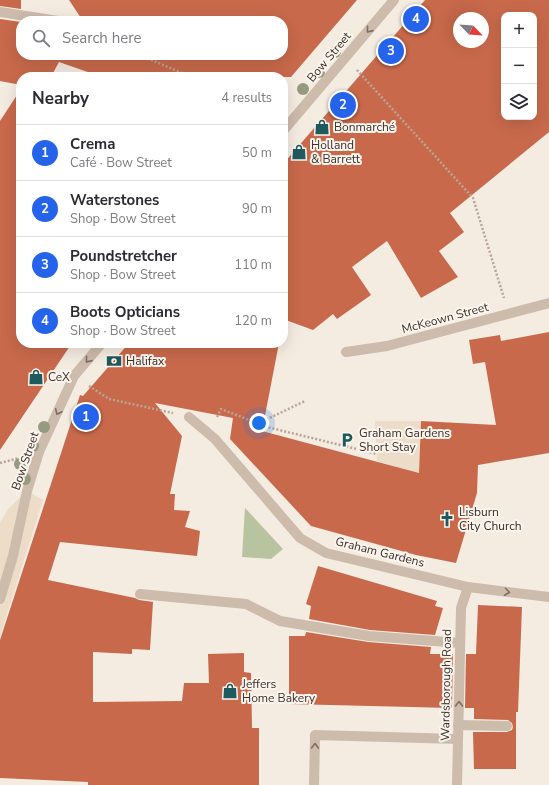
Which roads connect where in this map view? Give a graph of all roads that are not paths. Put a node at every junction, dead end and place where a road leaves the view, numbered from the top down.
1 (394, 0) edge
2 (0, 12) edge
3 (26, 16) edge
4 (288, 125) edge
5 (549, 303) edge
6 (98, 348) edge
7 (346, 352) dead end
8 (189, 417) road end
9 (468, 587) junction
10 (140, 594) dead end
11 (549, 597) edge
12 (0, 599) edge
13 (460, 643) junction
14 (458, 725) junction
15 (506, 726) dead end
16 (458, 739) junction
17 (314, 785) edge
18 (457, 785) edge

1 -> 4 street, Bow Street
2 - 3 street
5 - 7 street, McKeown Street
6 -> 12 street, Bow Street
8 - 9 street, Graham Gardens
9 -> 11 street, Graham Gardens
9 - 13 street, Wardsborough Road
10 - 13 street
14 -> 13 street, Wardsborough Road
14 - 15 street
14 - 16 street, Wardsborough Road
17 -> 16 street
16 - 18 street, Wardsborough Road

